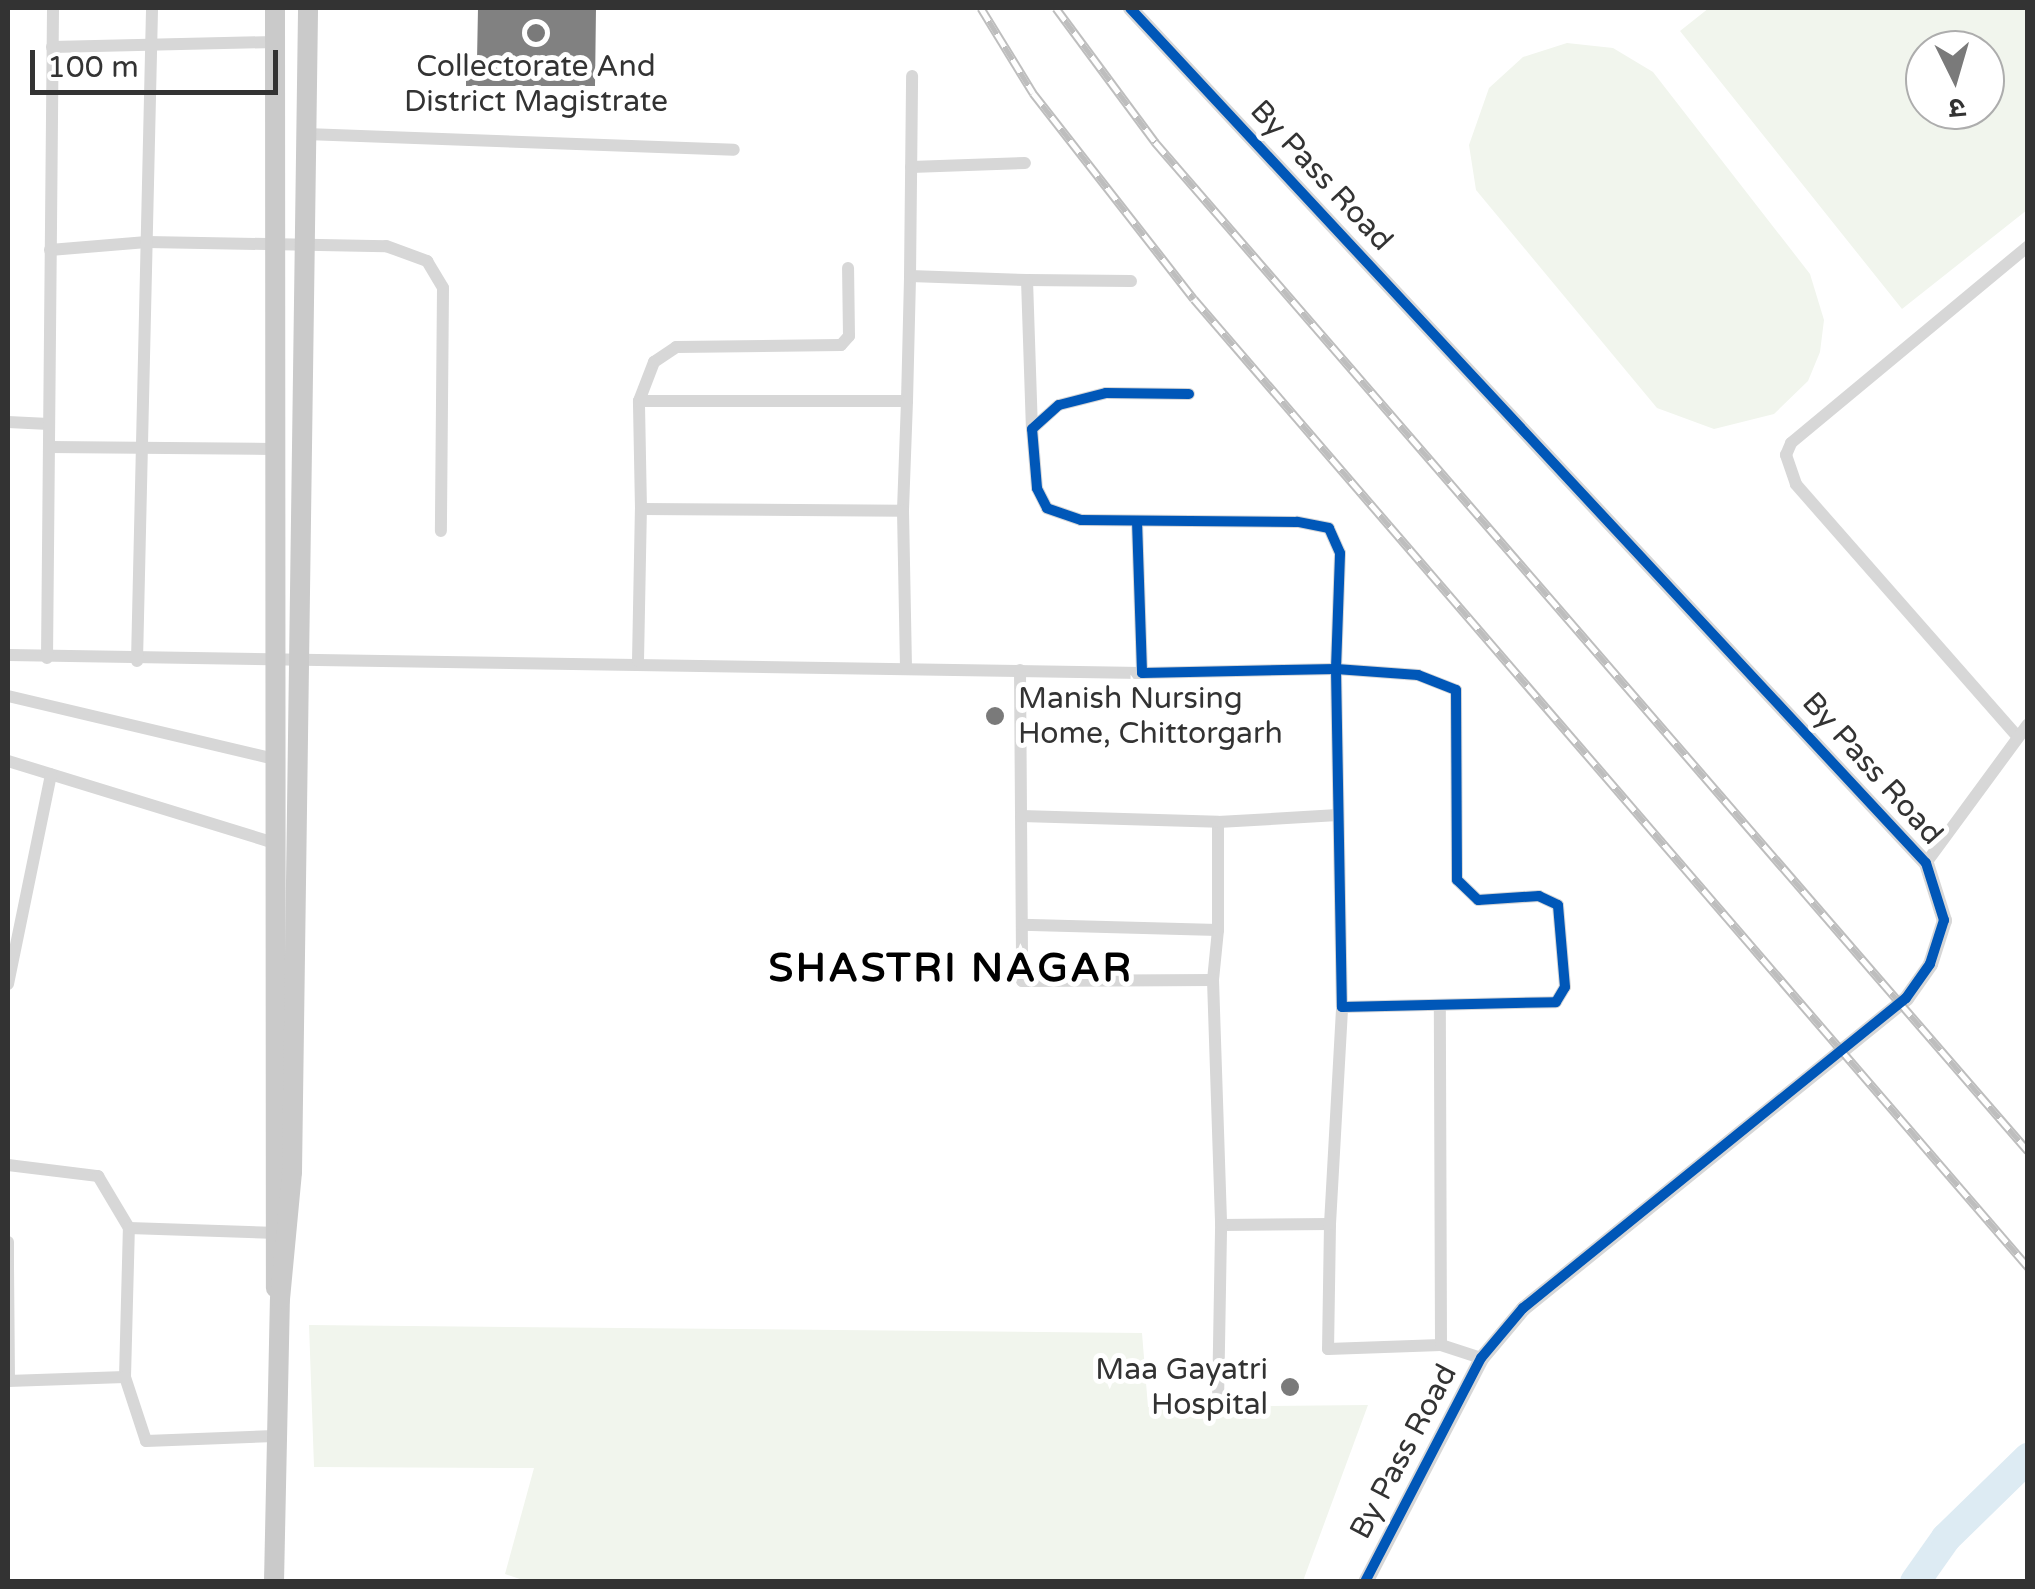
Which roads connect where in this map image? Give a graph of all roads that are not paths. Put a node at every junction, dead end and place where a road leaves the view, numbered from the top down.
1 (53, 8) edge
2 (152, 8) edge
3 (275, 8) edge
4 (308, 8) edge
5 (1130, 8) edge
6 (274, 42) junction
7 (151, 45) junction
8 (52, 47) junction
9 (912, 76) dead end
10 (306, 134) junction
11 (734, 150) dead end
12 (1025, 163) dead end
13 (911, 167) junction
14 (147, 242) junction
15 (272, 244) junction
16 (303, 246) junction
17 (2028, 246) edge
18 (50, 250) junction
19 (848, 268) dead end
20 (910, 276) junction
21 (1027, 280) junction
22 (1131, 281) dead end
23 (1189, 394) dead end
24 (907, 401) junction
25 (639, 402) junction
26 (8, 422) edge
27 (49, 424) junction
28 (1032, 429) junction
29 (48, 447) junction
30 (141, 447) junction
31 (272, 448) junction
32 (642, 509) junction
33 (903, 512) junction
34 (1138, 522) junction
35 (441, 531) dead end
36 (8, 655) edge
37 (47, 658) junction
38 (137, 660) junction
39 (638, 661) junction
40 (270, 664) junction
41 (303, 664) junction
42 (906, 668) junction
43 (1336, 669) junction
44 (1020, 670) junction
45 (1142, 673) junction
46 (8, 696) edge
47 (2028, 724) edge
48 (2018, 736) junction
49 (271, 758) junction
50 (8, 761) edge
51 (51, 774) junction
52 (1338, 815) junction
53 (1021, 816) junction
54 (1218, 822) junction
55 (272, 842) junction
56 (1926, 863) junction
57 (1022, 925) junction
58 (1218, 930) junction
59 (1214, 980) junction
60 (8, 984) edge
61 (1342, 1006) junction
62 (1440, 1007) junction
63 (8, 1165) edge
64 (1330, 1224) junction
65 (1221, 1225) junction
66 (129, 1228) junction
67 (280, 1233) junction
68 (8, 1242) edge
69 (8, 1266) edge
70 (1441, 1345) junction
71 (1481, 1358) junction
72 (126, 1377) junction
73 (8, 1381) edge
74 (1218, 1403) dead end
75 (275, 1436) junction
76 (274, 1582) edge
77 (1365, 1582) edge

1 - 8 street
2 - 7 street
3 - 6 main road
4 - 10 main road
5 - 56 street, By Pass Road
6 - 7 street
6 - 15 main road
7 - 8 street
7 - 14 street
8 - 18 street
9 - 13 street
10 - 11 street
10 - 16 main road
12 - 13 street
13 - 20 street
14 - 15 street
14 - 18 street
14 - 30 street
15 - 16 street
15 - 31 main road
16 - 35 street
16 - 41 main road
17 - 48 street
18 - 27 street
19 - 25 street
20 - 21 street
20 - 24 street
21 - 22 street
21 - 28 street
23 - 28 street
24 - 25 street
24 - 33 street
25 - 32 street
26 - 27 street
27 - 29 street
28 - 34 street
29 - 30 street
29 - 37 street
30 - 31 street
30 - 38 street
31 - 40 main road
32 - 33 street
32 - 39 street
33 - 42 street
34 - 43 street
34 - 45 street
36 - 37 street
37 - 38 street
38 - 40 street
39 - 41 street
39 - 42 street
40 - 41 street
40 - 49 main road
41 - 67 main road
42 - 44 street
43 - 45 street
43 - 52 street
43 - 62 street
44 - 45 street
44 - 53 street
46 - 49 street
47 - 48 street
48 - 56 street
49 - 55 main road
50 - 51 street
51 - 55 street
51 - 60 street
52 - 54 street
52 - 61 street
53 - 54 street
53 - 57 street
54 - 58 street
55 - 67 main road
56 - 71 street, By Pass Road
57 - 58 street
57 - 59 street
58 - 59 street
59 - 65 street
61 - 62 street
61 - 64 street
62 - 70 street
63 - 66 street
64 - 65 street
64 - 70 street
65 - 74 street
66 - 67 street
66 - 72 street
67 - 75 main road
68 - 69 street
69 - 73 street
70 - 71 street
71 - 77 street, By Pass Road
72 - 73 street
72 - 75 street
75 - 76 main road

